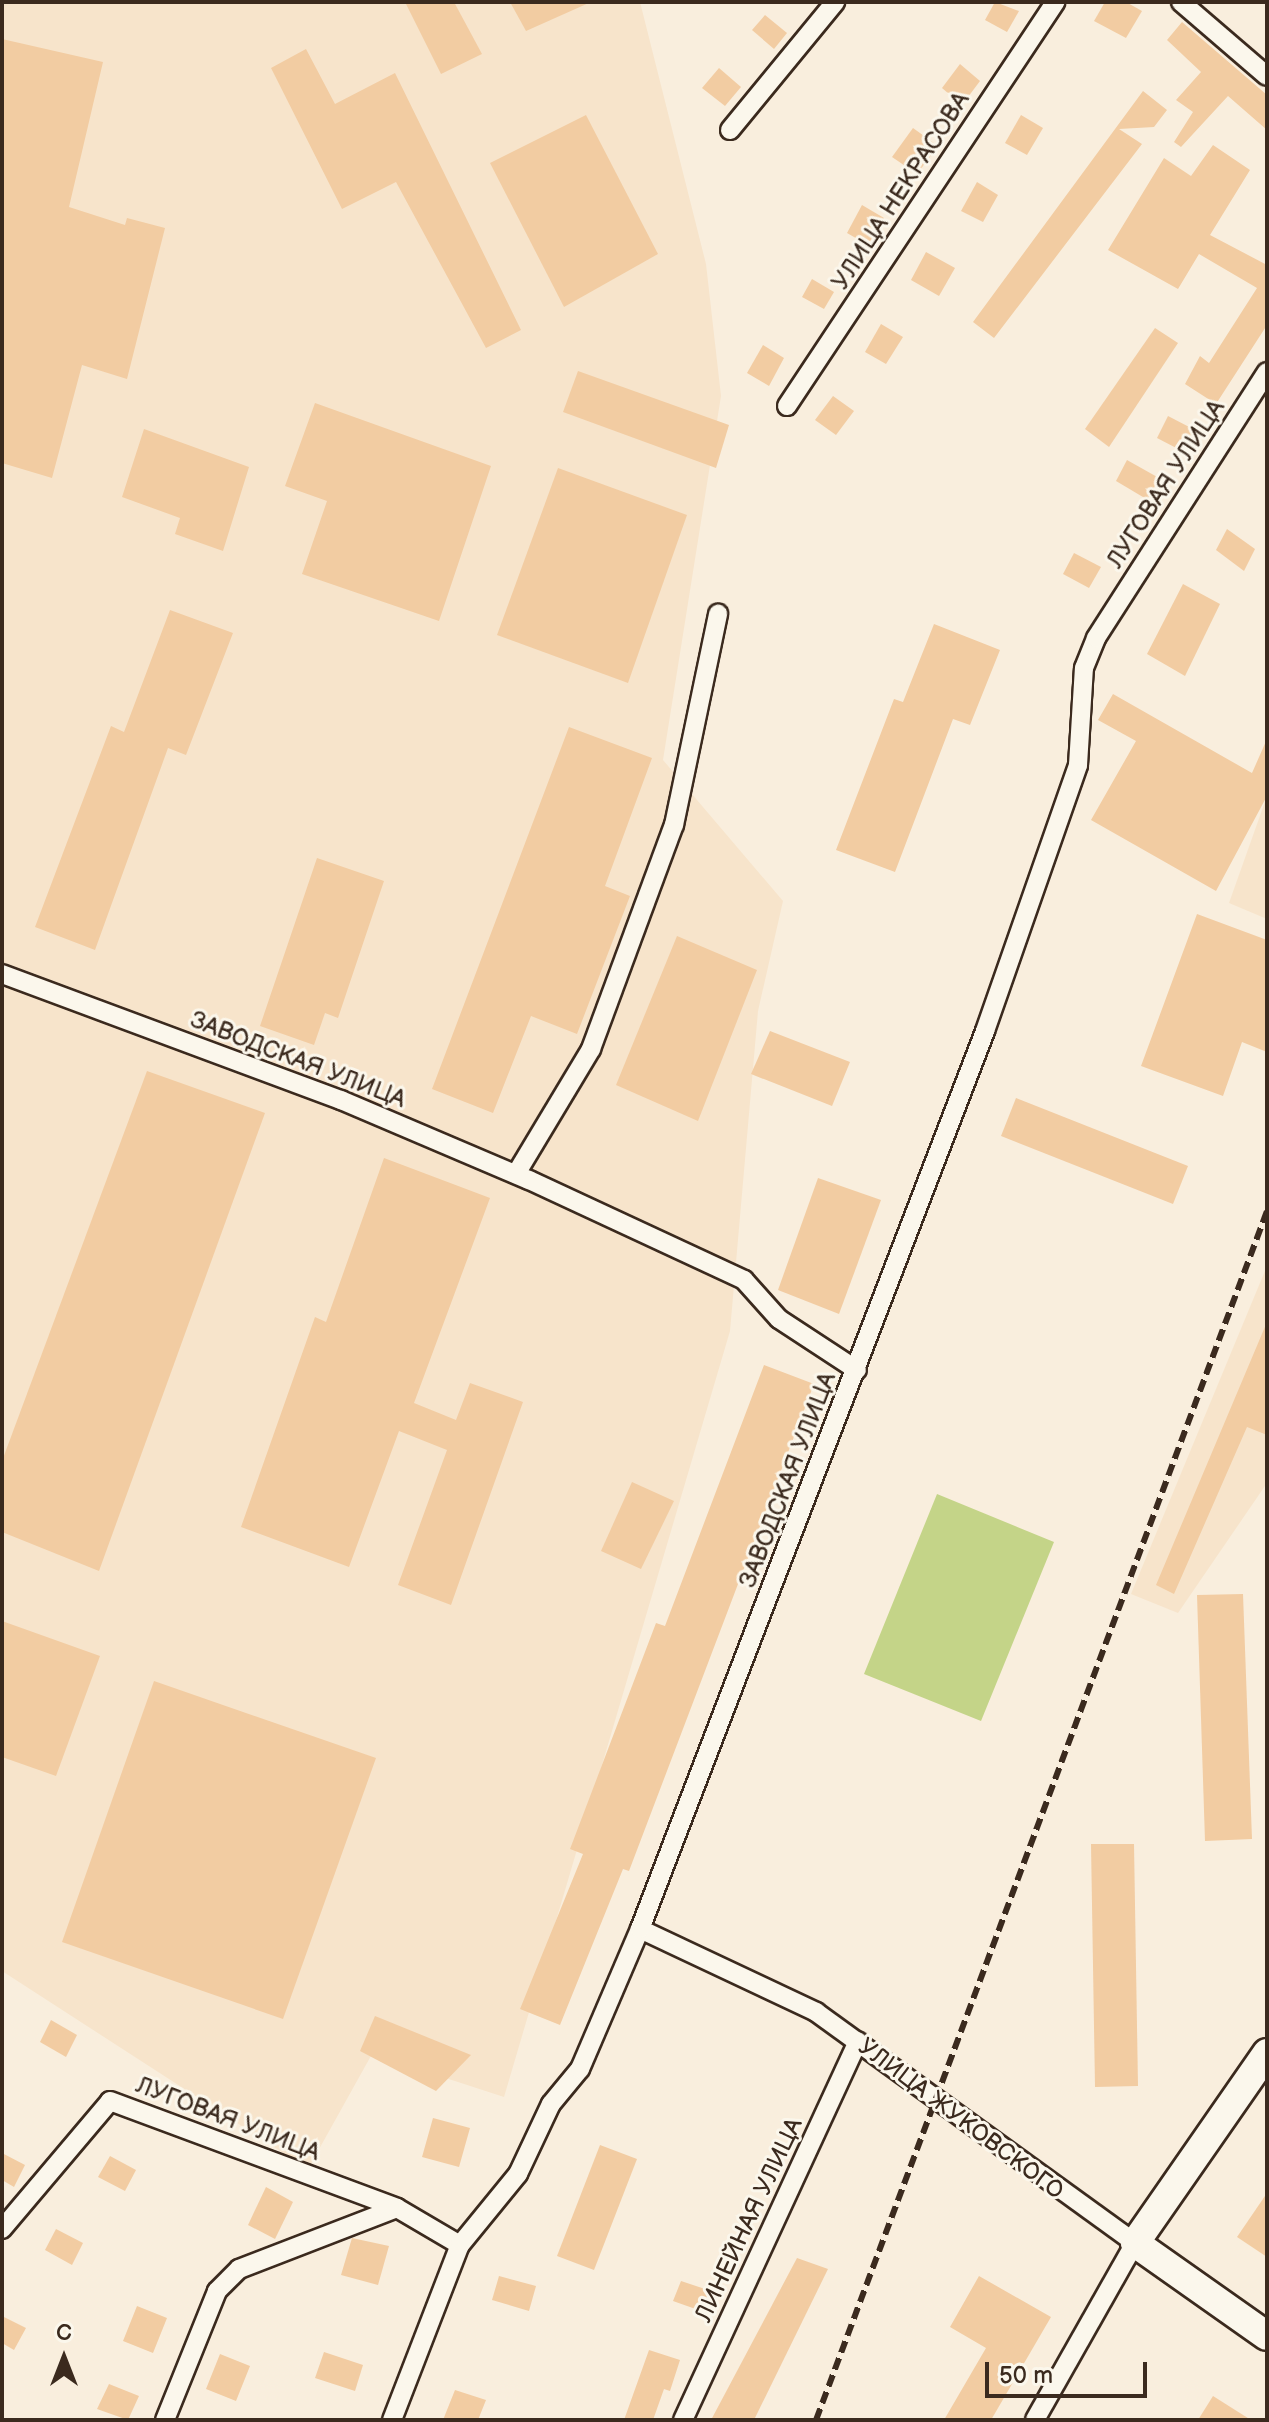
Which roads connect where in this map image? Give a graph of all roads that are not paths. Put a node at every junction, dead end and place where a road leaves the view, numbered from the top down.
1 (835, 2) edge
2 (1055, 2) edge
3 (1181, 2) edge
4 (1267, 76) edge
5 (730, 130) dead end
6 (1267, 372) edge
7 (787, 406) dead end
8 (718, 614) dead end
9 (2, 974) edge
10 (516, 1174) junction
11 (857, 1370) junction
12 (640, 1929) junction
13 (858, 2041) junction
14 (1267, 2053) edge
15 (397, 2208) junction
16 (2, 2229) edge
17 (1135, 2243) junction
18 (460, 2245) junction
19 (1267, 2336) edge
20 (165, 2420) edge
21 (392, 2420) edge
22 (683, 2420) edge
23 (1035, 2420) edge

1 - 5 street
2 - 7 street, УЛИЦА НЕКРАСОВА
3 - 4 street
6 - 11 street, ЛУГОВАЯ УЛИЦА
8 - 10 street
9 - 10 street, ЗАВОДСКАЯ УЛИЦА
10 - 11 street, ЗАВОДСКАЯ УЛИЦА
11 - 12 street, ЗАВОДСКАЯ УЛИЦА
12 - 13 street, УЛИЦА ЖУКОВСКОГО
12 - 18 street, ЗАВОДСКАЯ УЛИЦА
13 - 17 street, УЛИЦА ЖУКОВСКОГО
13 - 22 street, ЛИНЕЙНАЯ УЛИЦА
14 - 17 main road
15 - 16 street, ЛУГОВАЯ УЛИЦА
15 - 18 street
15 - 20 street
17 - 19 main road, УЛИЦА ЖУКОВСКОГО
17 - 23 street
18 - 21 street, ЗАВОДСКАЯ УЛИЦА

